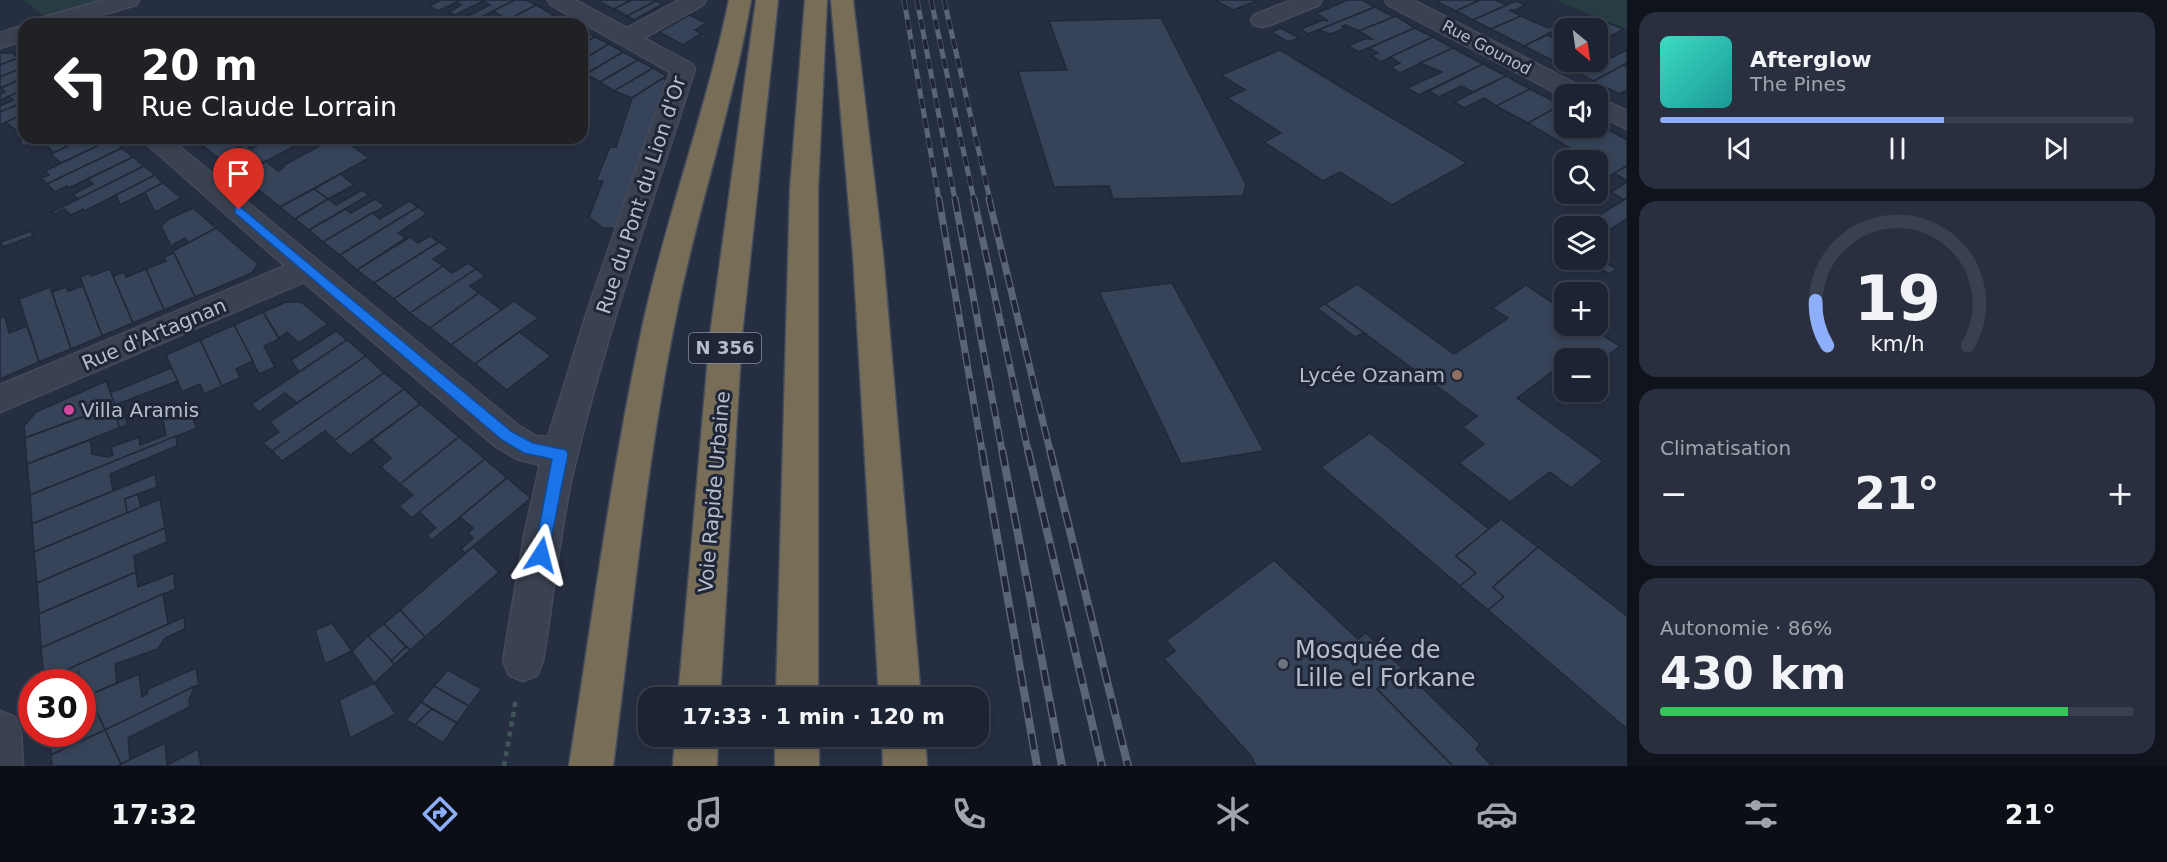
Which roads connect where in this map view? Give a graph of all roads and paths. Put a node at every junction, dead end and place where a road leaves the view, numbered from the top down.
1 (128, 0) edge
2 (559, 0) edge
3 (695, 0) edge
4 (740, 0) edge
5 (767, 0) edge
6 (816, 0) edge
7 (842, 0) edge
8 (1311, 0) edge
9 (1396, 0) edge
10 (66, 18) edge
11 (1262, 20) dead end
12 (18, 34) edge
13 (628, 37) junction
14 (0, 41) edge
15 (1558, 84) edge
16 (1608, 110) edge
17 (1627, 120) edge
18 (160, 144) edge
19 (308, 268) junction
20 (0, 399) edge
21 (560, 454) junction
22 (523, 661) joint
23 (700, 687) edge
24 (797, 687) edge
25 (899, 687) edge
26 (0, 732) edge
27 (0, 738) edge
28 (696, 747) edge
29 (796, 747) edge
30 (904, 747) edge
31 (1, 766) edge
32 (504, 766) edge
33 (591, 766) edge
34 (695, 766) edge
35 (797, 766) edge
36 (905, 766) edge

1 - 10 street
2 - 13 street
3 - 13 street
4 - 33 highway
5 - 23 highway, Voie Rapide Urbaine / N 356
6 - 24 highway
7 - 25 highway
8 - 11 street
9 - 15 street, Rue Gounod
12 - 14 street
13 - 21 street, Rue du Pont du Lion d'Or
16 - 17 street
18 - 19 street
19 - 20 street, Rue d'Artagnan
19 - 21 street
21 - 22 street
22 - 32 path
26 - 27 street
27 - 31 street
28 - 34 highway
29 - 35 highway
30 - 36 highway

